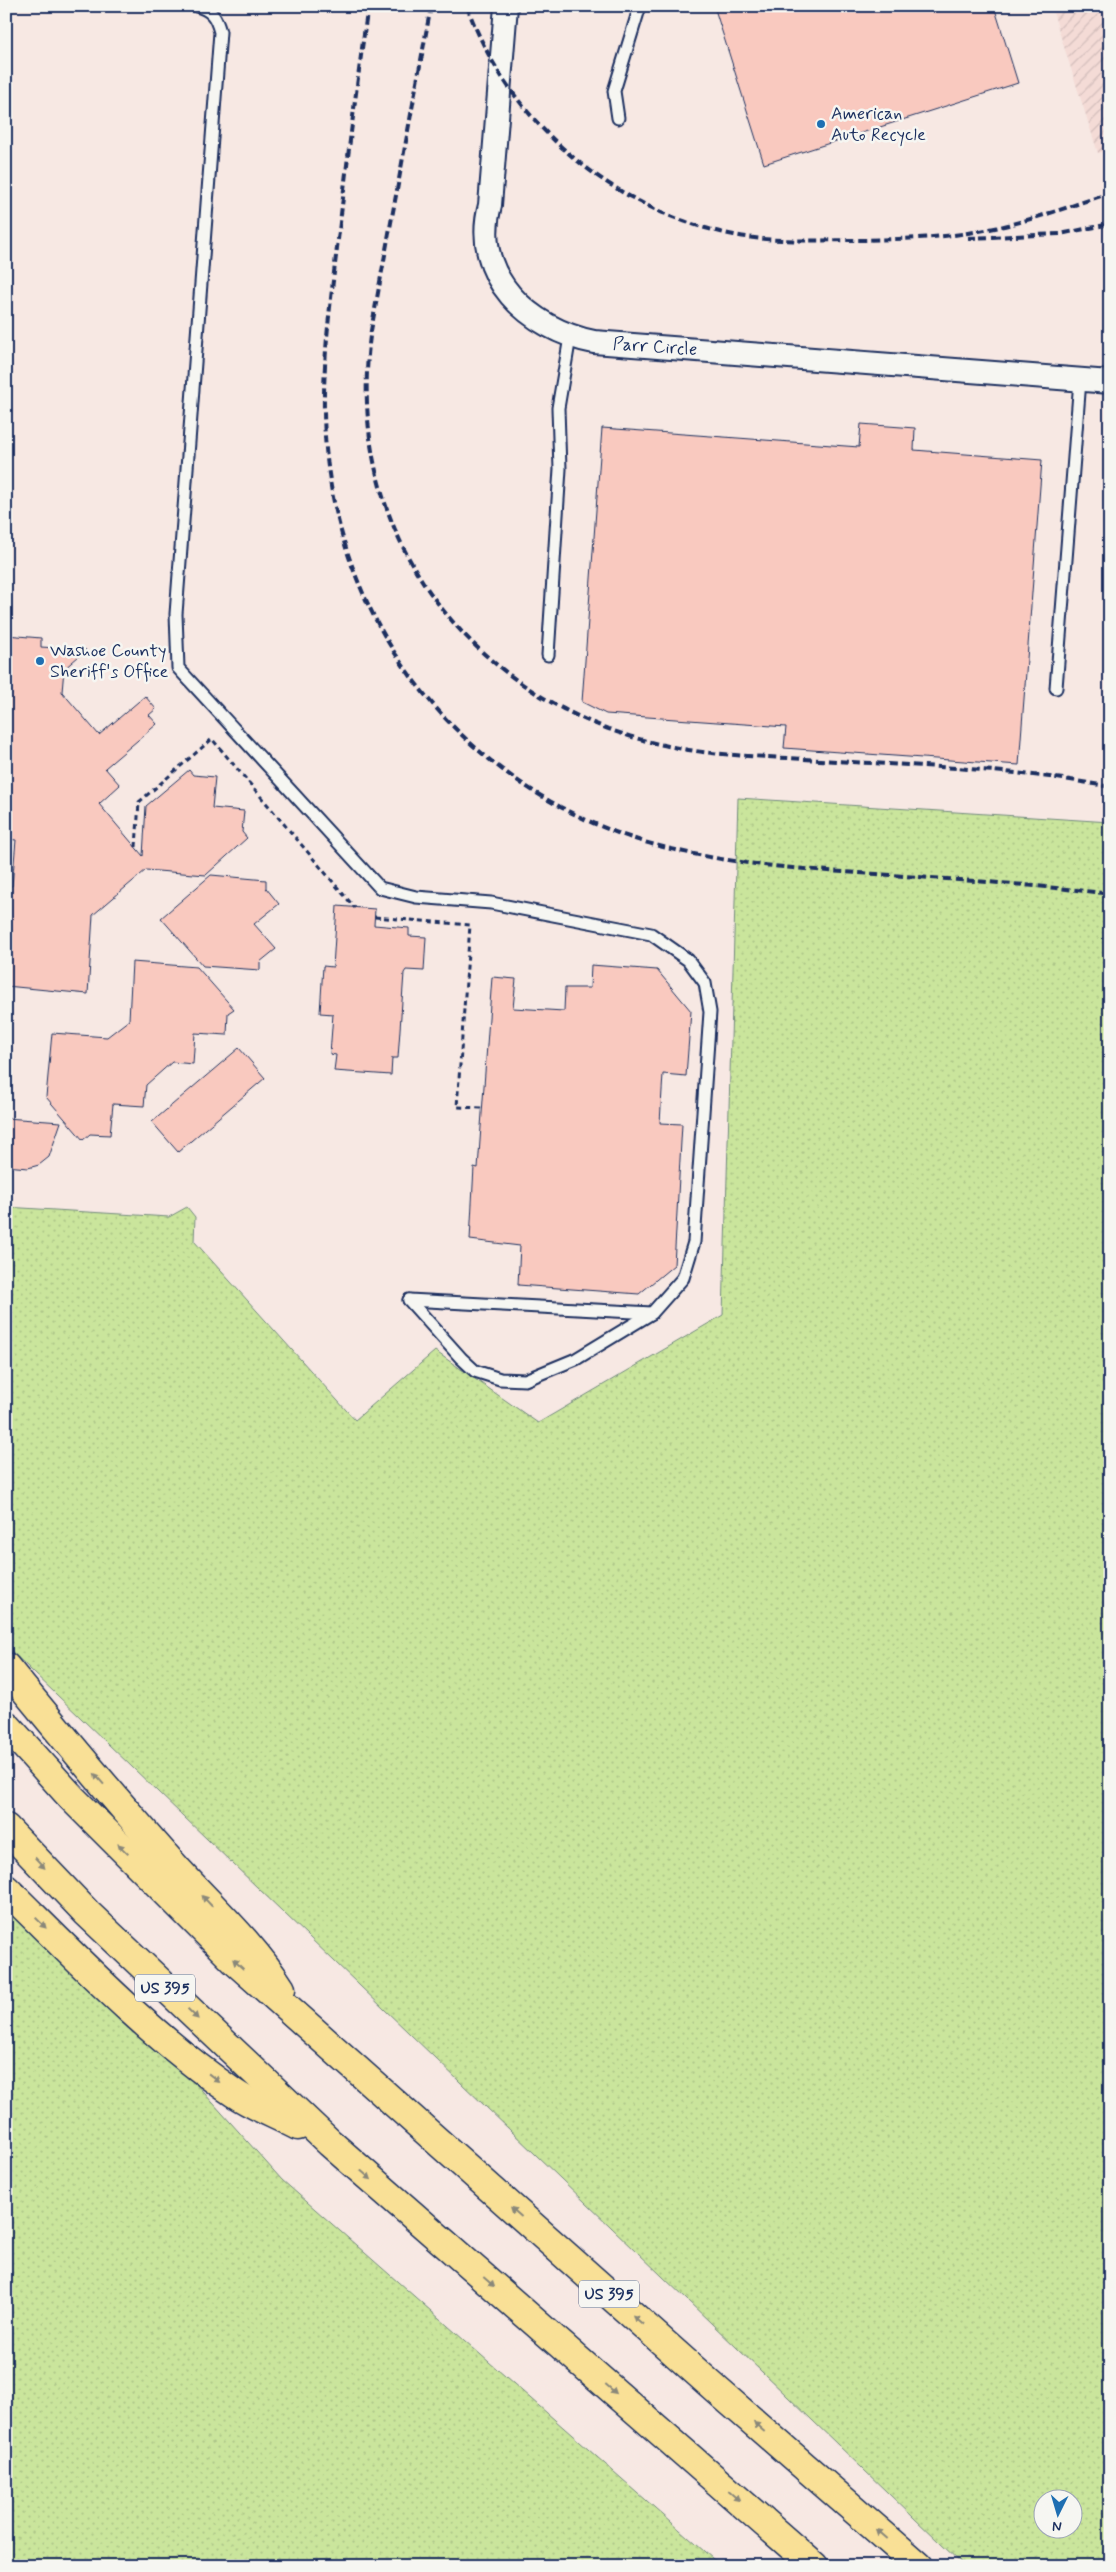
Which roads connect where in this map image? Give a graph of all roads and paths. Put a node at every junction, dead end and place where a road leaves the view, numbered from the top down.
1 (196, 6) edge
2 (506, 6) edge
3 (640, 6) edge
4 (618, 118) dead end
5 (570, 337) junction
6 (1080, 380) junction
7 (1110, 382) edge
8 (548, 655) dead end
9 (1056, 688) dead end
10 (136, 847) dead end
11 (355, 908) dead end
12 (375, 917) dead end
13 (482, 1108) dead end
14 (652, 1312) junction
15 (6, 1667) edge
16 (6, 1725) edge
17 (6, 1828) edge
18 (6, 1889) edge
19 (300, 2020) junction
20 (330, 2143) junction
21 (814, 2566) edge
22 (919, 2566) edge

1 - 14 lane
2 - 5 street, Parr Circle
3 - 4 lane
5 - 6 street, Parr Circle
5 - 8 lane
6 - 7 street, Parr Circle
6 - 9 lane
10 - 11 path
12 - 13 path
14 - 14 lane
19 -> 15 highway
19 -> 16 highway, US 395
17 -> 20 highway, US 395
18 -> 20 highway
22 -> 19 highway, US 395
20 -> 21 highway, US 395

